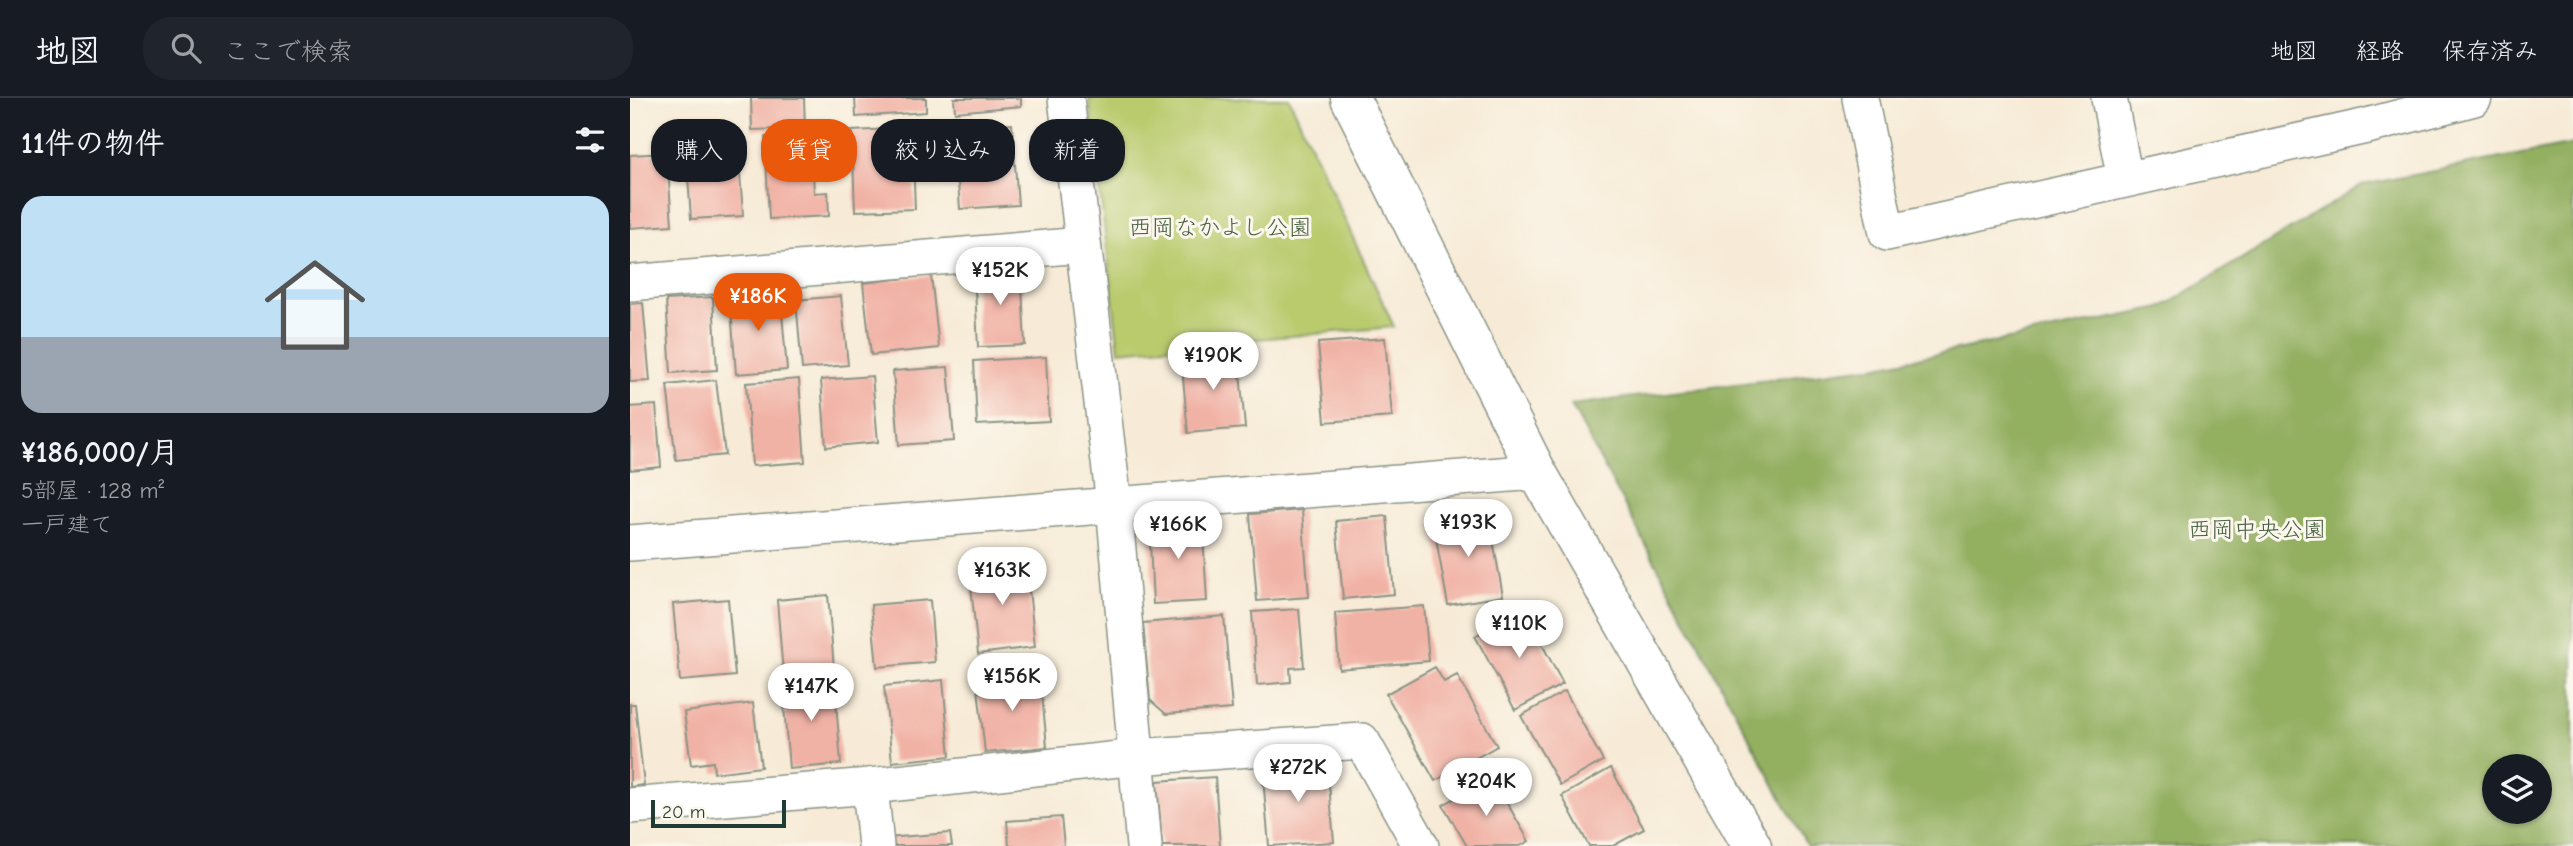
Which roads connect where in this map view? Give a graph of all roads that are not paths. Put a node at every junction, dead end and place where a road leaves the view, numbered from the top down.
1 (1066, 98) edge
2 (1350, 98) edge
3 (1860, 98) edge
4 (2109, 98) edge
5 (2474, 98) edge
6 (2364, 112) edge
7 (2125, 179) junction
8 (1082, 245) junction
9 (630, 283) edge
10 (1537, 472) junction
11 (1114, 504) junction
12 (630, 542) edge
13 (1137, 757) junction
14 (870, 786) junction
15 (630, 806) edge
16 (876, 846) edge
17 (1144, 846) edge
18 (1421, 846) edge
19 (1752, 846) edge

1 - 8 street
2 - 10 street
3 - 7 street
4 - 7 street
5 - 6 street
6 - 7 street
8 - 9 street
8 - 11 street
10 - 11 street
10 - 19 street
11 - 12 street
11 - 13 street
13 - 14 street
13 - 17 street
13 - 18 street
14 - 15 street
14 - 16 street

